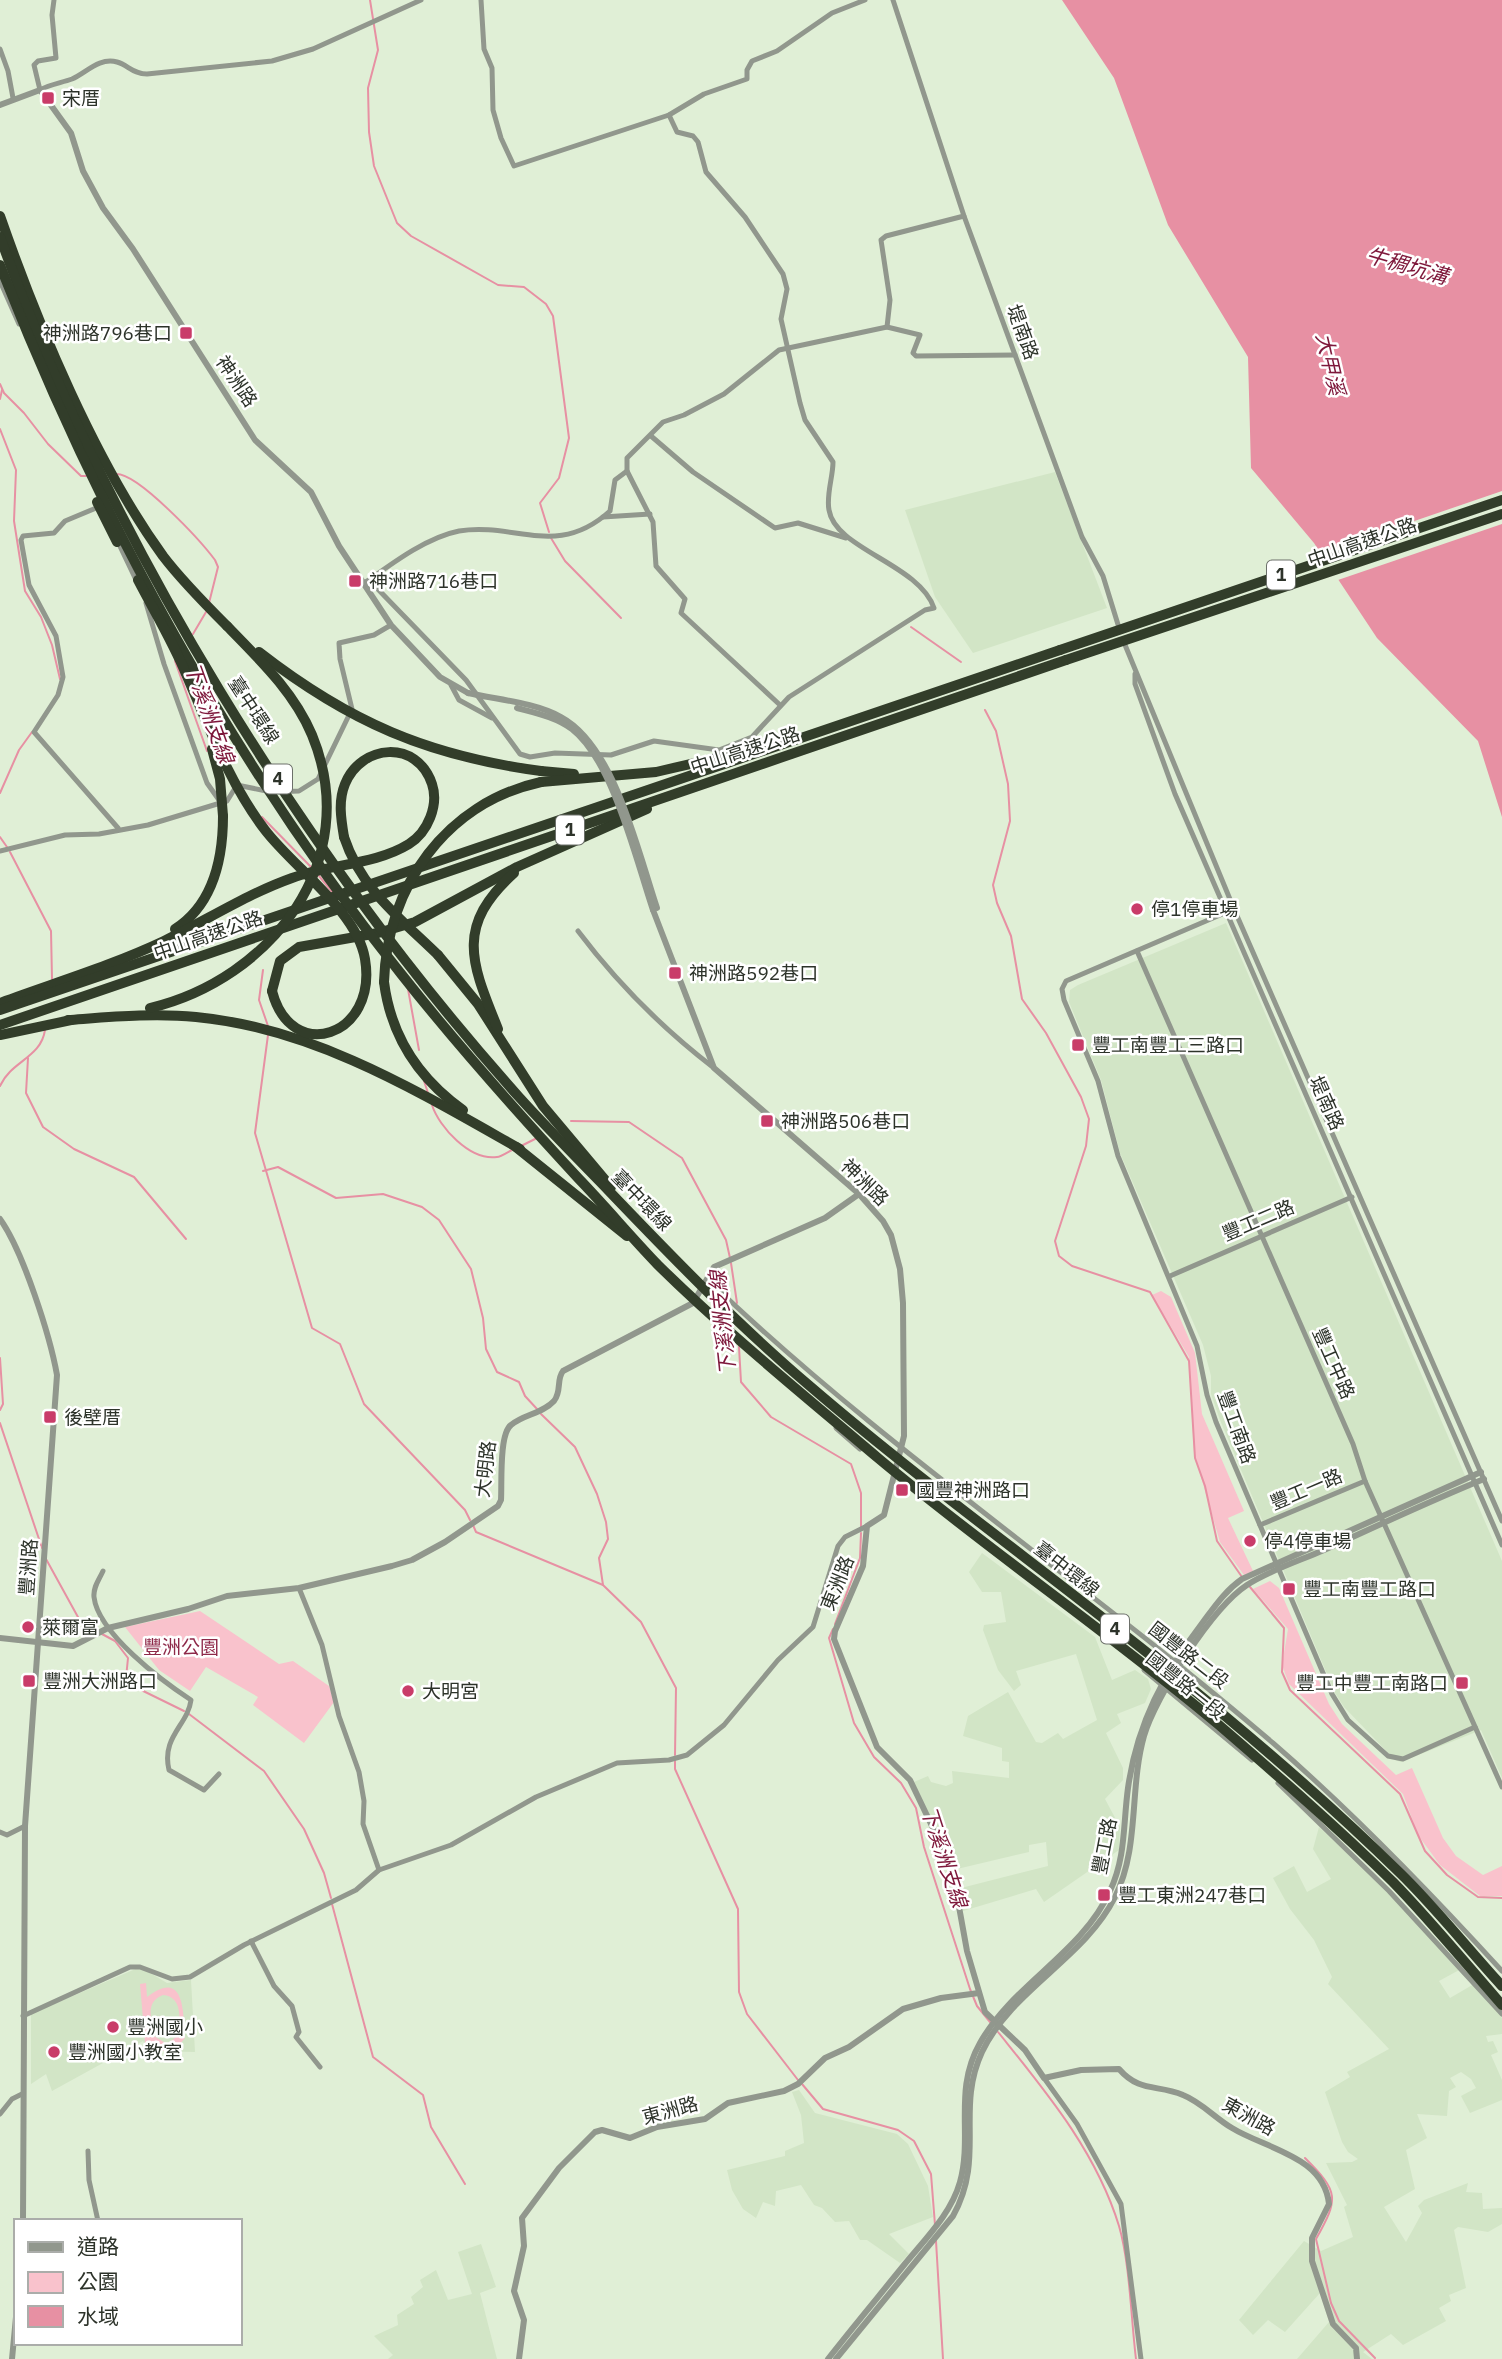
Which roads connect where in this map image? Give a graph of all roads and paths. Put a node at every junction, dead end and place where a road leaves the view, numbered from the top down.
1 (54, 0) edge
2 (421, 0) edge
3 (481, 0) edge
4 (865, 0) edge
5 (892, 0) edge
6 (0, 49) edge
7 (40, 90) junction
8 (12, 98) junction
9 (0, 105) edge
10 (669, 115) junction
11 (0, 216) edge
12 (964, 216) junction
13 (0, 237) edge
14 (0, 265) edge
15 (0, 281) edge
16 (887, 327) junction
17 (788, 349) junction
18 (1015, 355) junction
19 (651, 436) junction
20 (627, 471) junction
21 (1502, 500) edge
22 (101, 506) junction
23 (650, 514) junction
24 (1502, 514) edge
25 (603, 517) junction
26 (851, 539) junction
27 (369, 580) junction
28 (362, 584) junction
29 (391, 625) junction
30 (228, 626) junction
31 (1135, 671) junction
32 (451, 685) junction
33 (197, 701) junction
34 (780, 705) junction
35 (492, 718) junction
36 (816, 730) junction
37 (541, 777) junction
38 (711, 778) junction
39 (221, 803) junction
40 (118, 828) junction
41 (0, 851) edge
42 (538, 858) junction
43 (1234, 909) junction
44 (1226, 913) junction
45 (578, 931) dead end
46 (139, 951) junction
47 (1137, 951) junction
48 (61, 986) junction
49 (37, 994) junction
50 (0, 1003) edge
51 (0, 1010) edge
52 (153, 1011) junction
53 (0, 1025) edge
54 (0, 1035) edge
55 (714, 1068) junction
56 (543, 1106) junction
57 (520, 1149) junction
58 (859, 1194) junction
59 (1359, 1194) junction
60 (1351, 1198) junction
61 (0, 1219) edge
62 (1261, 1235) junction
63 (665, 1249) junction
64 (659, 1265) junction
65 (1170, 1276) junction
66 (707, 1279) junction
67 (693, 1303) junction
68 (903, 1450) junction
69 (1482, 1476) junction
70 (895, 1477) junction
71 (1474, 1480) junction
72 (1365, 1481) junction
73 (1385, 1519) junction
74 (1502, 1521) edge
75 (1260, 1525) junction
76 (867, 1526) junction
77 (1502, 1545) edge
78 (1276, 1562) junction
79 (1279, 1570) junction
80 (103, 1572) dead end
81 (1246, 1581) junction
82 (299, 1588) junction
83 (108, 1629) junction
84 (0, 1638) edge
85 (38, 1641) junction
86 (1173, 1661) junction
87 (1180, 1666) junction
88 (1160, 1683) junction
89 (1167, 1688) junction
90 (1475, 1727) junction
91 (219, 1774) dead end
92 (1502, 1787) edge
93 (25, 1826) junction
94 (0, 1832) edge
95 (379, 1870) junction
96 (251, 1941) junction
97 (1502, 1971) edge
98 (1502, 1986) edge
99 (979, 1993) junction
100 (1502, 2005) edge
101 (1502, 2014) edge
102 (23, 2016) junction
103 (995, 2025) junction
104 (320, 2067) dead end
105 (1044, 2078) junction
106 (22, 2094) junction
107 (0, 2113) edge
108 (89, 2151) dead end
109 (23, 2219) edge
110 (98, 2219) edge
111 (929, 2241) junction
112 (14, 2338) edge
113 (12, 2359) edge
114 (519, 2359) edge
115 (828, 2359) edge
116 (836, 2359) edge
117 (1141, 2359) edge
118 (1357, 2359) edge

1 - 7 street
2 - 7 street
3 - 10 street
4 - 10 street
5 - 12 street, 堤南路
6 - 8 street
7 - 8 street
7 - 28 street, 神洲路
8 - 9 street
10 - 17 street
11 - 30 highway
12 - 16 street
12 - 18 street, 堤南路
13 - 63 highway, 臺中環線 / 4, bridge
14 - 64 highway, 臺中環線 / 4, bridge
15 - 22 street
15 - 33 highway, bridge
16 - 17 street
16 - 18 street
17 - 19 street
17 - 26 street
18 - 31 street, 堤南路
19 - 20 street
19 - 26 street
20 - 23 street
20 - 25 street
21 - 36 highway, 中山高速公路 / 1, bridge
22 - 39 street
22 - 40 street
23 - 25 street
23 - 34 street
24 - 38 highway, 中山高速公路 / 1, bridge
25 - 27 street
26 - 34 street
27 - 28 street
27 - 35 street
28 - 29 street, 神洲路
29 - 32 street, 神洲路
29 - 39 street
30 - 37 highway, bridge
30 - 52 highway, bridge
31 - 43 street, 堤南路
31 - 44 street, 堤南路
32 - 35 street
32 - 55 street, 神洲路, bridge
33 - 42 highway, bridge
33 - 46 highway, bridge
34 - 35 street
36 - 37 highway
36 - 48 highway, 中山高速公路 / 1
37 - 57 highway, bridge
38 - 42 highway
38 - 53 highway, 中山高速公路 / 1
39 - 40 street
40 - 41 street
42 - 56 highway
43 - 44 street
43 - 59 street, 堤南路
44 - 47 street
44 - 60 street, 堤南路
45 - 55 street
46 - 48 highway
46 - 56 highway, bridge
47 - 62 street, 豐工中路
47 - 65 street, 豐工南路
48 - 49 highway, 中山高速公路 / 1
49 - 50 highway
49 - 51 highway, 中山高速公路 / 1
52 - 54 highway
52 - 57 highway
55 - 58 street, 神洲路
56 - 63 highway, bridge
57 - 64 highway, bridge
58 - 66 street
58 - 68 street, 神洲路
59 - 60 street, 豐工二路
59 - 69 street, 堤南路
60 - 62 street, 豐工二路
60 - 71 street, 堤南路
61 - 85 street, 豐洲路
62 - 65 street, 豐工二路
62 - 72 street, 豐工中路
63 - 98 highway, 臺中環線 / 4, bridge
64 - 100 highway, 臺中環線 / 4, bridge
65 - 75 street, 豐工南路
66 - 67 street
66 - 68 street, 國豐路二段
67 - 70 street, 國豐路一段
67 - 82 street, 大明路
68 - 70 street, 神洲路
68 - 86 street, 國豐路二段
69 - 71 street, 豐工路
69 - 74 street, 堤南路
70 - 76 street, 神洲路
70 - 88 street, 國豐路一段
71 - 73 street, 豐工路
71 - 77 street, 堤南路
72 - 73 street, 豐工中路
72 - 75 street, 豐工一路
73 - 78 street, 豐工路
73 - 79 street, 豐工路
73 - 90 street, 豐工中路
75 - 78 street, 豐工南路
76 - 95 street
76 - 99 street, 東洲路
78 - 79 street, 豐工南路
78 - 81 street, 豐工路
79 - 81 street, 豐工路
79 - 90 street, 豐工南路
80 - 83 street
81 - 86 street, 豐工路
81 - 87 street, 豐工路
82 - 83 street, 大明路
82 - 95 street
83 - 85 street, 大明路
83 - 91 street
84 - 85 street, 大明路
85 - 93 street, 豐洲路
86 - 87 street, 國豐路二段
86 - 88 street, 豐工路
87 - 89 street, 豐工路
87 - 97 street, 國豐路二段
88 - 89 street, 國豐路一段
88 - 103 street, 豐工路
89 - 101 street, 國豐路一段
89 - 103 street, 豐工路
90 - 92 street, 豐工中路
93 - 94 street
93 - 102 street, 豐洲路
95 - 96 street
96 - 102 street
96 - 104 street
99 - 103 street, 東洲路
99 - 114 street, 東洲路
102 - 106 street, 豐洲路
103 - 105 street, 東洲路
103 - 111 street, 豐工路
103 - 111 street, 豐工路
105 - 117 street
105 - 118 street, 東洲路
106 - 107 street
106 - 109 street, 豐洲路
108 - 110 street
111 - 115 street, 豐工路
111 - 116 street, 豐工路
112 - 113 street

